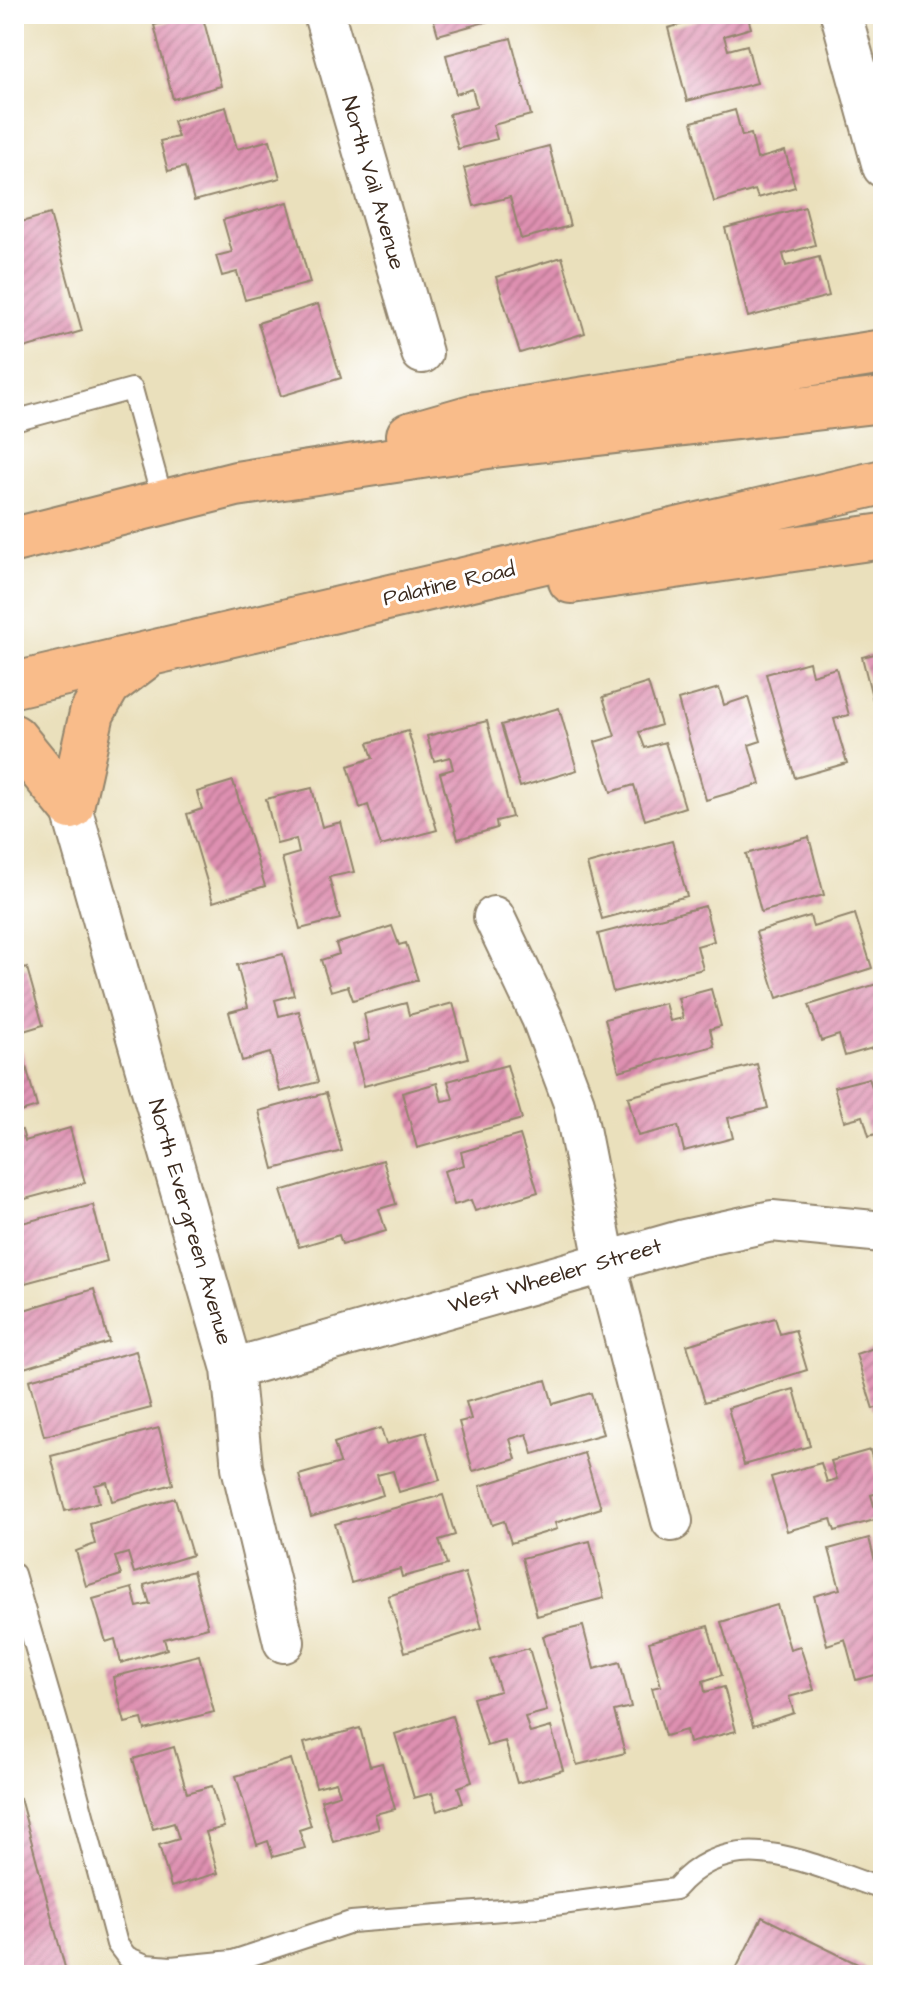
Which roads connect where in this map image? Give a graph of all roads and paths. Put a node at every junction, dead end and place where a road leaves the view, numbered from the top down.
1 (324, 14) edge
2 (841, 14) edge
3 (883, 167) edge
4 (883, 352) edge
5 (422, 353) dead end
6 (883, 400) edge
7 (14, 421) edge
8 (883, 482) edge
9 (236, 484) junction
10 (163, 502) junction
11 (883, 536) edge
12 (14, 540) edge
13 (287, 622) junction
14 (149, 654) junction
15 (14, 685) edge
16 (14, 737) edge
17 (71, 807) junction
18 (494, 917) dead end
19 (883, 1232) edge
20 (605, 1261) junction
21 (232, 1369) junction
22 (672, 1521) dead end
23 (15, 1582) edge
24 (284, 1642) dead end
25 (883, 1889) edge

1 - 5 street, North Vail Avenue
2 - 3 street
4 - 9 highway
6 - 9 highway
7 - 10 lane
8 - 13 highway, Palatine Road
9 - 10 highway
10 - 12 highway
11 - 13 highway
13 - 14 highway, Palatine Road
14 - 15 highway, Palatine Road
14 - 17 highway
16 - 17 highway
17 - 21 street, North Evergreen Avenue
18 - 20 street
19 - 20 street, West Wheeler Street
20 - 21 street, West Wheeler Street
20 - 22 street
21 - 24 street, North Evergreen Avenue
23 - 25 lane

